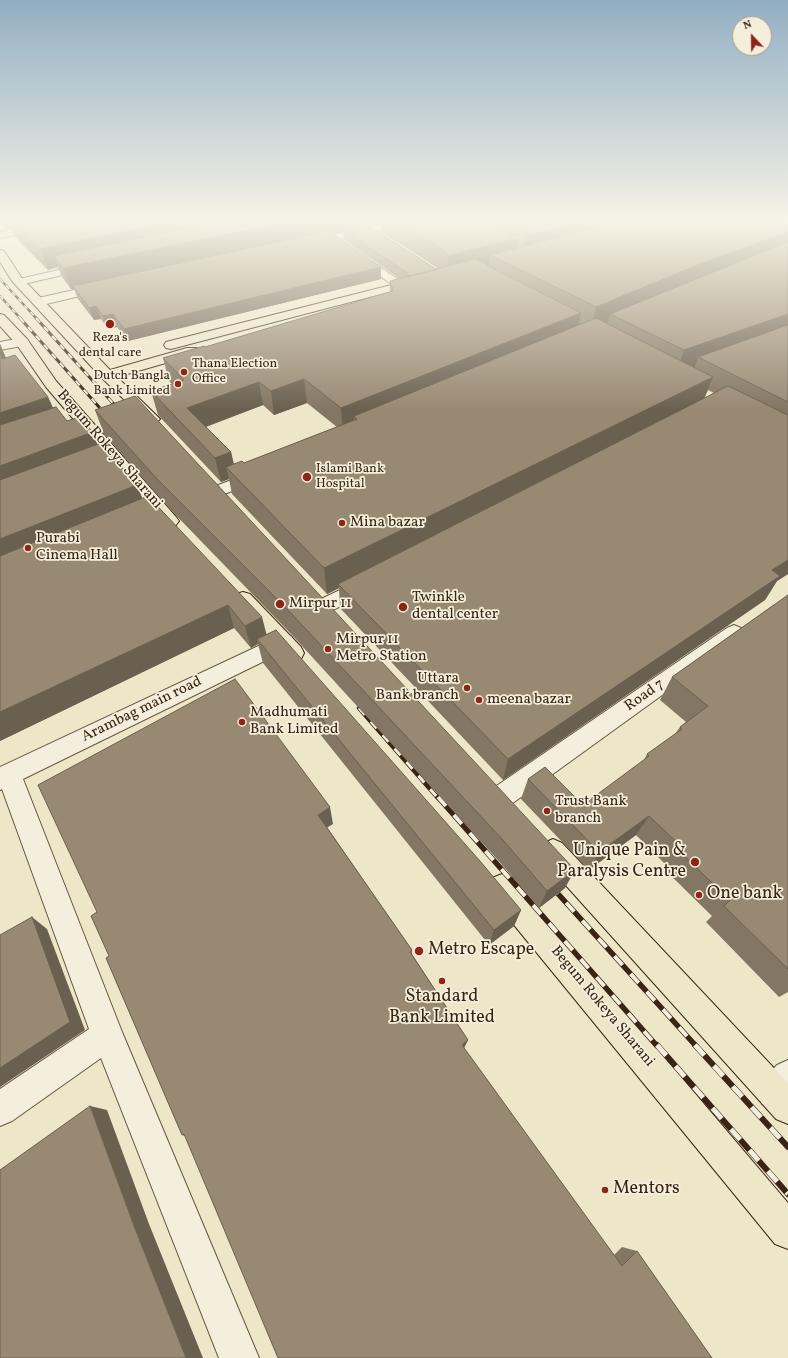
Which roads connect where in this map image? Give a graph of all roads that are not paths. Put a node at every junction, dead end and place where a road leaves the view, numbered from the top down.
1 (20, 283) edge
2 (398, 283) edge
3 (418, 283) edge
4 (424, 283) edge
5 (115, 285) edge
6 (402, 286) junction
7 (38, 302) junction
8 (0, 318) edge
9 (22, 342) junction
10 (0, 346) edge
11 (156, 349) dead end
12 (105, 366) junction
13 (81, 418) junction
14 (66, 424) edge
15 (166, 434) edge
16 (269, 470) edge
17 (202, 473) edge
18 (226, 499) joint
19 (186, 538) edge
20 (382, 576) edge
21 (228, 582) edge
22 (309, 588) edge
23 (333, 614) joint
24 (749, 623) edge
25 (284, 642) junction
26 (311, 672) edge
27 (5, 776) edge
28 (485, 780) edge
29 (501, 797) junction
30 (517, 814) edge
31 (539, 837) edge
32 (486, 869) edge
33 (107, 1035) junction
34 (783, 1092) edge
35 (0, 1109) edge
36 (788, 1231) edge
37 (239, 1358) edge

1 - 7 main road
2 - 6 street
3 - 6 main road
4 - 12 main road
5 - 7 street
6 - 11 main road
7 - 12 main road
8 - 9 main road, Begum Rokeya Sharani
9 - 10 street
9 - 13 main road, Begum Rokeya Sharani
12 - 15 main road
13 - 14 street
13 - 19 main road, Begum Rokeya Sharani
16 - 18 street
17 - 18 main road
20 - 23 street
21 - 25 main road
22 - 23 main road
24 - 29 street, Road 7
25 - 26 main road
25 - 27 street, Arambag main road
27 - 33 street
28 - 29 main road
29 - 30 main road
31 - 34 main road
32 - 36 main road, Begum Rokeya Sharani
33 - 35 street
33 - 37 street

